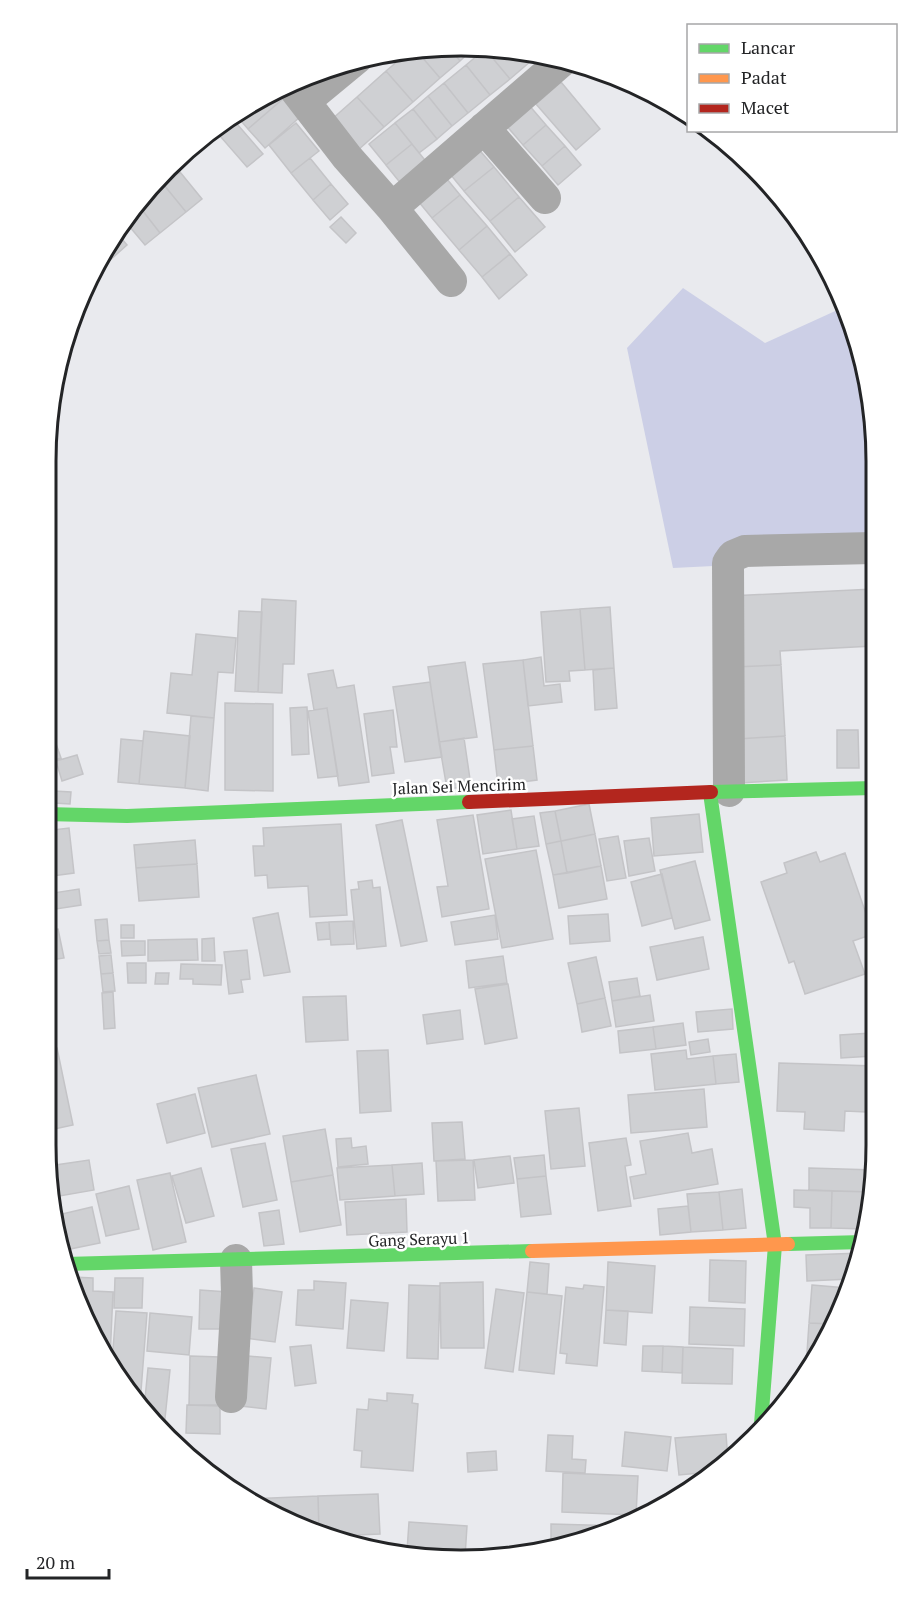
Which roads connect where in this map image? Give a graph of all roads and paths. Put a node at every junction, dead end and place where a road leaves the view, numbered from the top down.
1 (555, 67) edge
2 (311, 84) edge
3 (297, 92) edge
4 (484, 129) junction
5 (545, 198) dead end
6 (392, 208) junction
7 (451, 281) dead end
8 (866, 548) edge
9 (866, 788) edge
10 (719, 792) junction
11 (56, 814) edge
12 (854, 1242) edge
13 (775, 1245) junction
14 (236, 1260) junction
15 (73, 1263) edge
16 (231, 1397) dead end
17 (762, 1416) edge

1 - 4 street
2 - 3 street
3 - 6 street
4 - 5 street
4 - 6 street
6 - 7 street
8 - 10 street
9 - 10 street, Jalan Sei Mencirim
10 - 11 street, Jalan Sei Mencirim
10 - 13 street
12 - 13 street, Gang Serayu 1
13 - 14 street, Gang Serayu 1
13 - 17 street
14 - 15 street, Gang Serayu 1
14 - 16 street

